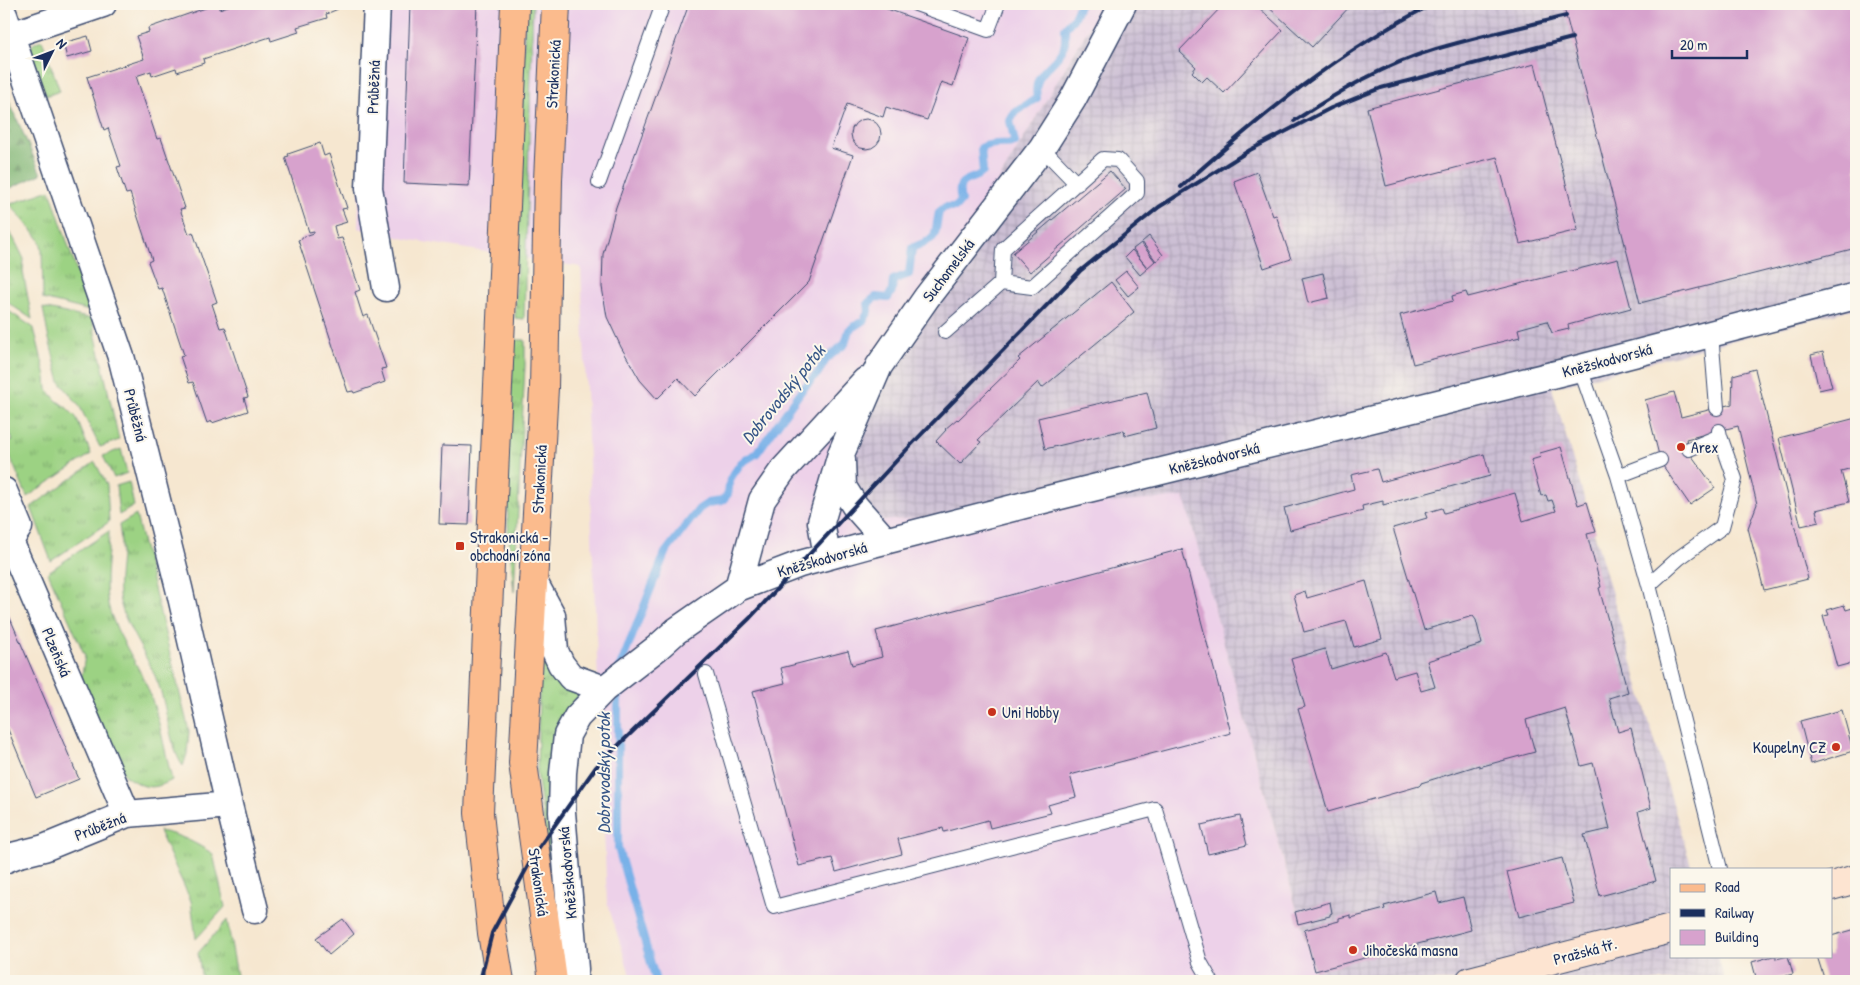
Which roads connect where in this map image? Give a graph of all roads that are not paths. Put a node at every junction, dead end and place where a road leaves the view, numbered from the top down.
1 (103, 4) edge
2 (377, 4) edge
3 (515, 4) edge
4 (556, 4) edge
5 (662, 4) edge
6 (916, 4) edge
7 (998, 4) edge
8 (1123, 4) edge
9 (7, 25) edge
10 (1042, 148) junction
11 (599, 182) dead end
12 (1077, 184) junction
13 (1001, 283) junction
14 (386, 288) dead end
15 (1856, 296) edge
16 (945, 332) dead end
17 (1711, 333) junction
18 (879, 366) junction
19 (1580, 368) junction
20 (1717, 408) dead end
21 (1689, 449) dead end
22 (841, 454) junction
23 (1660, 460) dead end
24 (1618, 476) junction
25 (4, 490) edge
26 (886, 541) junction
27 (827, 556) junction
28 (533, 580) junction
29 (1649, 585) junction
30 (738, 588) junction
31 (706, 674) dead end
32 (605, 688) junction
33 (229, 805) junction
34 (128, 814) junction
35 (4, 860) edge
36 (1720, 868) edge
37 (1856, 879) edge
38 (1832, 886) edge
39 (255, 910) dead end
40 (1670, 929) edge
41 (1497, 978) edge
42 (500, 981) edge
43 (552, 981) edge
44 (574, 981) edge
45 (1211, 981) edge
46 (1470, 981) edge

1 - 9 street, Průběžná
2 - 14 street, Průběžná
3 - 42 main road
4 - 28 main road, Strakonická
5 - 11 lane
6 - 7 lane
8 - 10 street, Suchomelská
9 - 33 street, Průběžná
10 - 12 lane
10 - 18 street, Suchomelská
12 - 13 lane
12 - 13 lane
13 - 16 lane
15 - 17 street, Kněžskodvorská
17 - 19 street, Kněžskodvorská
17 - 20 lane
18 - 22 street, Suchomelská
18 - 30 street
19 - 24 lane
19 - 26 street, Kněžskodvorská
21 - 29 lane
22 - 26 street
22 - 27 street, Suchomelská
23 - 24 lane
24 - 29 lane
25 - 34 street, Plzeňská
26 - 27 street, Kněžskodvorská
27 - 30 street, Kněžskodvorská
28 - 32 street
28 - 43 main road, Strakonická
29 - 36 lane
30 - 32 street, Kněžskodvorská
31 - 45 lane
32 - 44 street, Kněžskodvorská
33 - 34 street, Průběžná
33 - 39 street, Průběžná
34 - 35 street, Průběžná
37 - 38 main road
40 - 41 main road, Pražská tř.
41 - 46 main road, Pražská tř.

